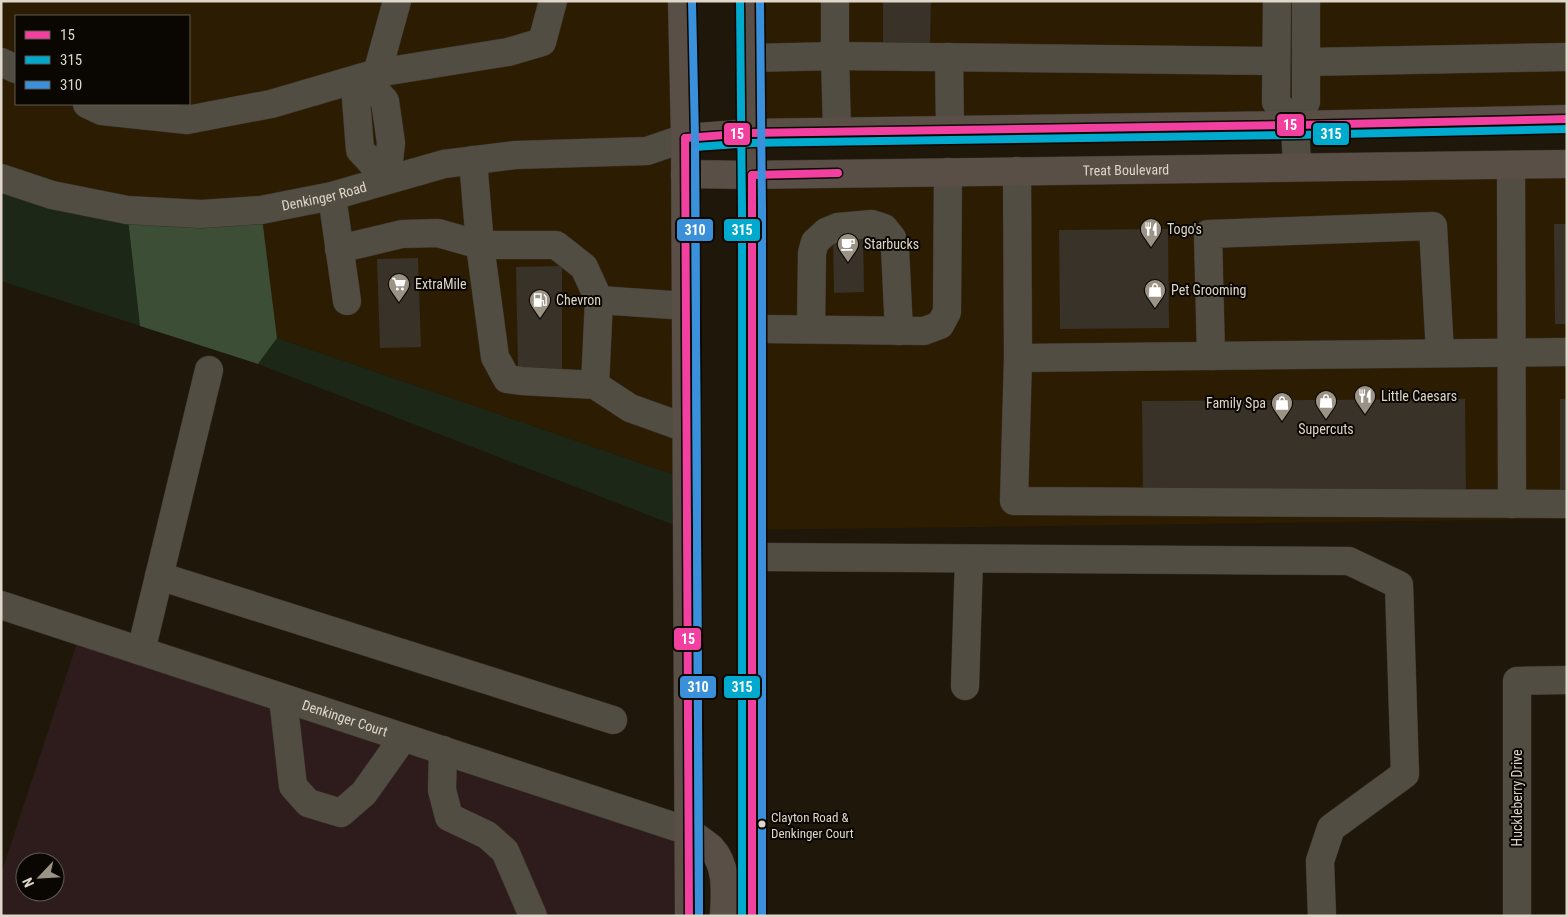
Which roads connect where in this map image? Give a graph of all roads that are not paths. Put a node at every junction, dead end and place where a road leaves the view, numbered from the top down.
1 (397, 1) edge
2 (553, 1) edge
3 (682, 1) edge
4 (750, 1) edge
5 (835, 1) edge
6 (1277, 1) edge
7 (1306, 1) edge
8 (835, 56) junction
9 (949, 57) junction
10 (1567, 57) edge
11 (751, 58) junction
12 (1276, 61) junction
13 (1, 62) edge
14 (1306, 62) junction
15 (15, 69) edge
16 (375, 80) junction
17 (89, 105) edge
18 (1567, 120) edge
19 (1295, 125) junction
20 (950, 130) junction
21 (836, 131) junction
22 (752, 132) junction
23 (685, 138) junction
24 (1567, 149) edge
25 (646, 151) junction
26 (473, 160) junction
27 (1567, 164) edge
28 (1511, 165) junction
29 (1297, 167) junction
30 (1017, 171) junction
31 (948, 172) junction
32 (685, 174) junction
33 (752, 175) junction
34 (1, 178) edge
35 (387, 180) junction
36 (332, 196) junction
37 (480, 245) junction
38 (340, 249) junction
39 (599, 300) junction
40 (347, 301) dead end
41 (686, 306) junction
42 (752, 329) junction
43 (811, 330) junction
44 (898, 331) junction
45 (1512, 352) junction
46 (1567, 352) edge
47 (1440, 353) junction
48 (1211, 356) junction
49 (1018, 358) junction
50 (209, 370) dead end
51 (595, 385) junction
52 (686, 428) junction
53 (1512, 504) junction
54 (1567, 504) edge
55 (752, 557) junction
56 (969, 559) junction
57 (159, 576) junction
58 (1, 605) edge
59 (141, 651) junction
60 (1567, 680) edge
61 (965, 686) dead end
62 (283, 698) junction
63 (614, 720) dead end
64 (403, 738) junction
65 (442, 750) junction
66 (688, 832) junction
67 (533, 916) edge
68 (689, 916) edge
69 (724, 916) edge
70 (752, 916) edge
71 (1322, 916) edge
72 (1517, 916) edge

1 - 16 street
2 - 16 street
3 - 23 main road
4 - 11 main road
5 - 8 street
6 - 12 street
7 - 14 street
8 - 9 street
8 - 11 street
8 - 21 street
9 - 12 street
9 - 20 street
10 - 14 street
11 - 22 main road
12 - 19 street
13 - 15 street
14 - 19 street
16 - 17 street
16 - 35 street
18 - 19 main road
19 - 20 main road
19 - 29 street
20 - 21 main road
21 - 22 main road
22 - 23 main road
22 - 33 main road
23 - 25 street, Denkinger Road
23 - 32 main road
24 - 28 main road
25 - 26 street, Denkinger Road
25 - 32 street
26 - 35 street, Denkinger Road
26 - 37 street
27 - 28 main road, Treat Boulevard
28 - 29 main road, Treat Boulevard
28 - 45 street
29 - 30 main road, Treat Boulevard
30 - 31 main road, Treat Boulevard
30 - 49 street
31 - 33 main road, Treat Boulevard
31 - 44 street
32 - 33 main road, Treat Boulevard
32 - 41 main road
33 - 42 main road
34 - 36 street, Denkinger Road
35 - 36 street, Denkinger Road
36 - 38 street
37 - 38 street
37 - 39 street
37 - 51 street
38 - 40 street
39 - 41 street
39 - 51 street
41 - 52 main road
42 - 43 street
42 - 55 main road
43 - 44 street
43 - 44 street
45 - 46 street
45 - 47 street
45 - 53 street
47 - 48 street
47 - 48 street
48 - 49 street
49 - 53 street
50 - 57 street
51 - 52 street
52 - 66 main road
53 - 54 street
55 - 56 street
55 - 70 main road
56 - 61 street
56 - 71 street
57 - 59 street
57 - 63 street
58 - 59 street, Denkinger Court
59 - 62 street, Denkinger Court
60 - 72 street, Huckleberry Drive
62 - 64 street, Denkinger Court
62 - 64 street
64 - 65 street, Denkinger Court
65 - 66 street, Denkinger Court
65 - 67 street
66 - 68 main road
66 - 69 main road

